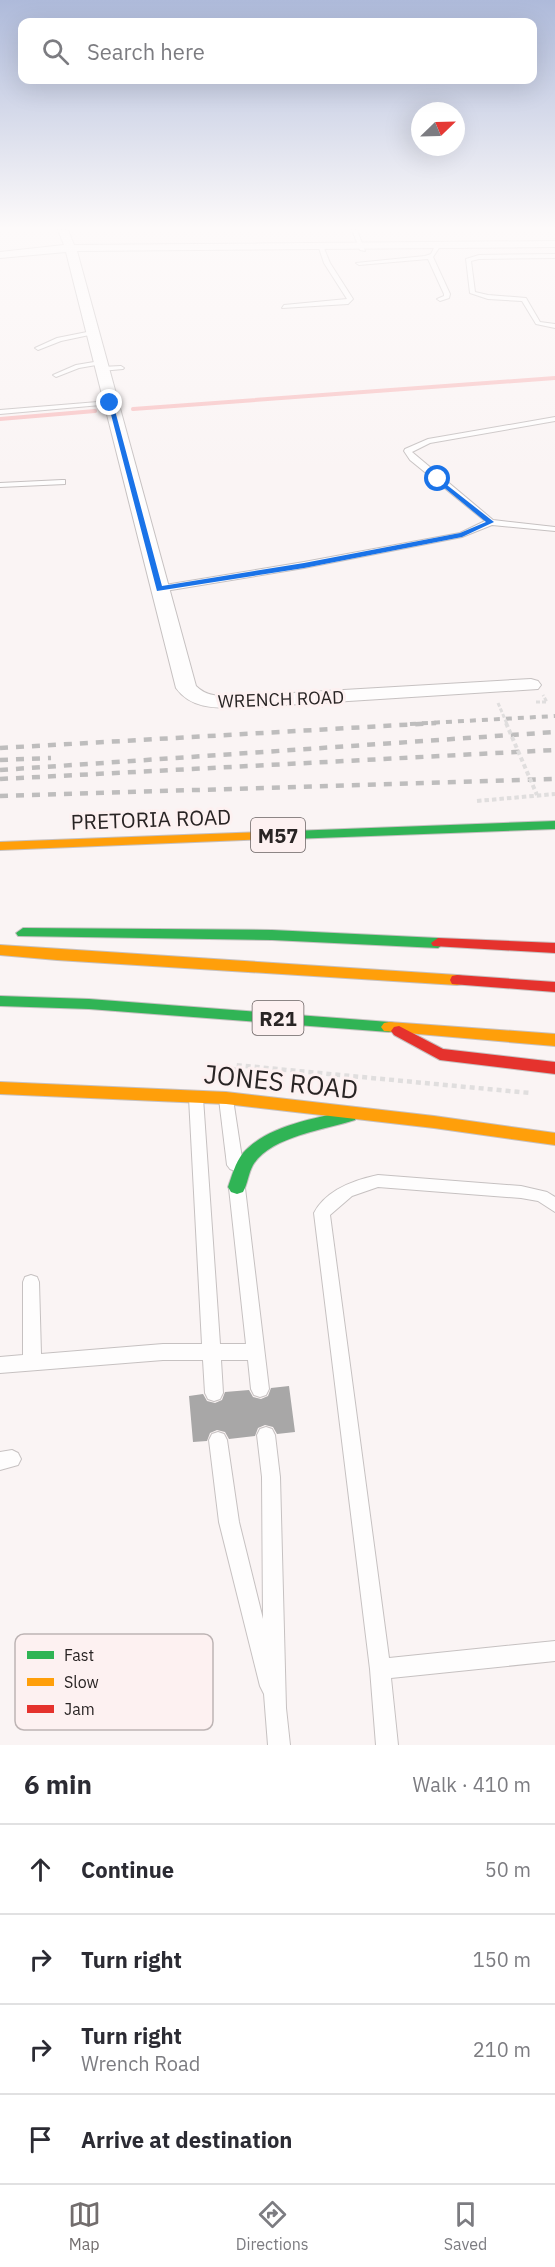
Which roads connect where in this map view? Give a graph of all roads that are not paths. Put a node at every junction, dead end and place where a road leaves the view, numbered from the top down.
1 (86, 311) edge
2 (531, 311) edge
3 (555, 326) edge
4 (92, 333) junction
5 (38, 348) dead end
6 (101, 366) junction
7 (121, 368) dead end
8 (56, 375) dead end
9 (110, 403) junction
10 (0, 412) edge
11 (555, 419) edge
12 (62, 482) dead end
13 (0, 485) edge
14 (491, 522) junction
15 (555, 529) edge
16 (159, 589) junction
17 (531, 685) dead end
18 (555, 825) edge
19 (0, 846) edge
20 (10, 934) dead end
21 (555, 948) edge
22 (0, 950) edge
23 (555, 987) edge
24 (0, 1001) edge
25 (390, 1026) junction
26 (555, 1040) edge
27 (555, 1068) edge
28 (0, 1088) edge
29 (196, 1096) junction
30 (226, 1098) junction
31 (359, 1113) junction
32 (555, 1139) edge
33 (237, 1187) junction
34 (555, 1206) edge
35 (32, 1282) dead end
36 (210, 1352) junction
37 (255, 1352) junction
38 (32, 1364) junction
39 (0, 1365) edge
40 (260, 1389) dead end
41 (214, 1393) dead end
42 (266, 1435) dead end
43 (218, 1440) dead end
44 (555, 1651) edge
45 (380, 1669) junction
46 (275, 1708) junction
47 (279, 1745) edge
48 (387, 1745) edge

1 - 4 street, WRENCH ROAD
2 - 3 lane
4 - 5 lane
4 - 6 street, WRENCH ROAD
6 - 7 lane
6 - 8 lane
6 - 9 street, WRENCH ROAD
9 - 10 lane
9 - 16 street, WRENCH ROAD
11 - 14 lane
12 - 13 lane
14 - 15 lane
14 - 16 lane
16 - 17 street, WRENCH ROAD
18 - 19 main road, PRETORIA ROAD / M57
20 - 21 main road
22 - 23 main road
24 - 25 main road, R21
25 - 26 main road, R21
25 - 27 main road
28 - 29 main road, JONES ROAD
29 - 30 main road, JONES ROAD
29 - 36 lane
30 - 31 main road, JONES ROAD
30 - 33 lane
31 - 32 main road, JONES ROAD
31 - 33 main road
33 - 37 lane
34 - 45 lane
35 - 38 lane
36 - 37 lane
36 - 38 lane
36 - 41 lane
37 - 40 lane
38 - 39 lane
42 - 46 lane
43 - 46 lane
44 - 45 lane
45 - 48 lane
46 - 47 lane

